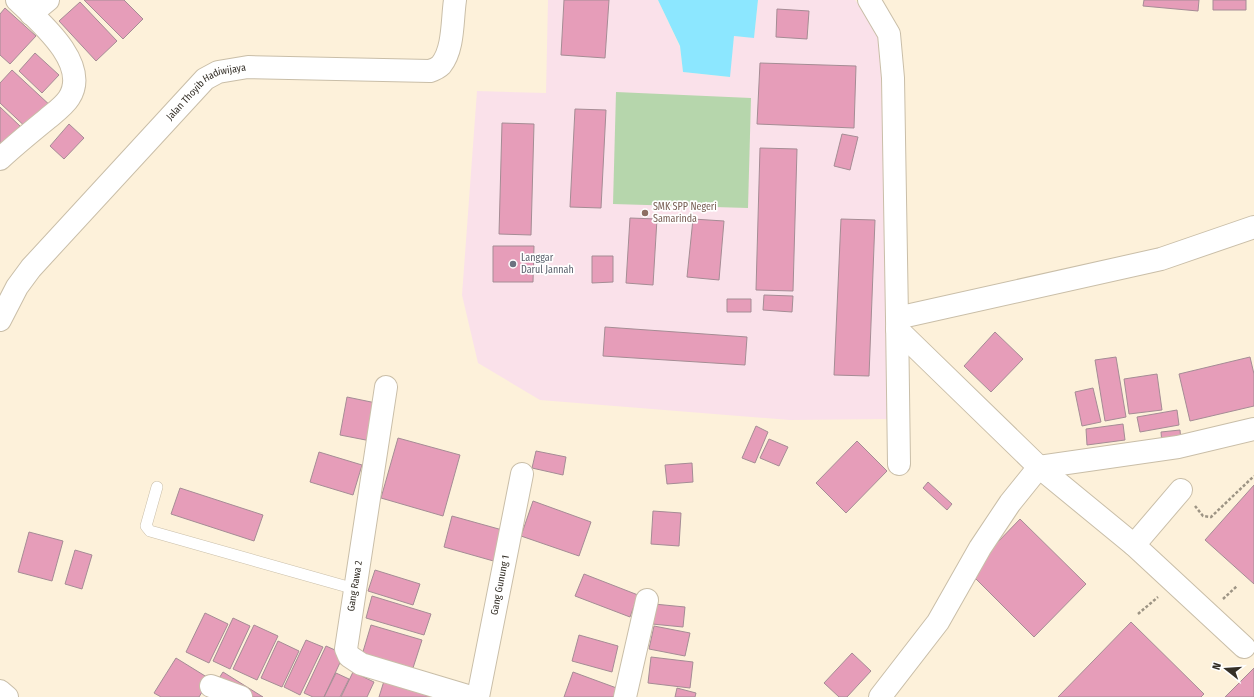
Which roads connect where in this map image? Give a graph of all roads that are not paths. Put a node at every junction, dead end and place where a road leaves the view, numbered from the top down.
1 (48, 0) edge
2 (455, 0) edge
3 (869, 0) edge
4 (24, 7) edge
5 (0, 159) edge
6 (1254, 227) edge
7 (0, 320) edge
8 (897, 324) junction
9 (386, 387) dead end
10 (1254, 429) edge
11 (899, 464) dead end
12 (1039, 467) junction
13 (522, 474) dead end
14 (157, 487) dead end
15 (1181, 490) road end
16 (1134, 545) junction
17 (355, 589) junction
18 (647, 600) dead end
19 (1244, 647) dead end
20 (211, 686) dead end
21 (0, 691) edge
22 (7, 697) edge
23 (241, 697) edge
24 (471, 697) edge
25 (478, 697) edge
26 (625, 697) edge
27 (880, 697) edge

1 - 4 street
2 - 7 street, Jalan Thoyib Hadiwijaya
3 - 8 street
4 - 5 street
6 - 8 street
8 - 11 street
8 - 12 street
9 - 17 street, Gang Rawa 2
10 - 12 street
12 - 16 street
12 - 27 street
13 - 25 street, Gang Gunung 1
14 - 17 lane
15 - 16 street
16 - 19 street
17 - 24 street, Gang Rawa 2
18 - 26 street
20 - 23 street
21 - 22 street

